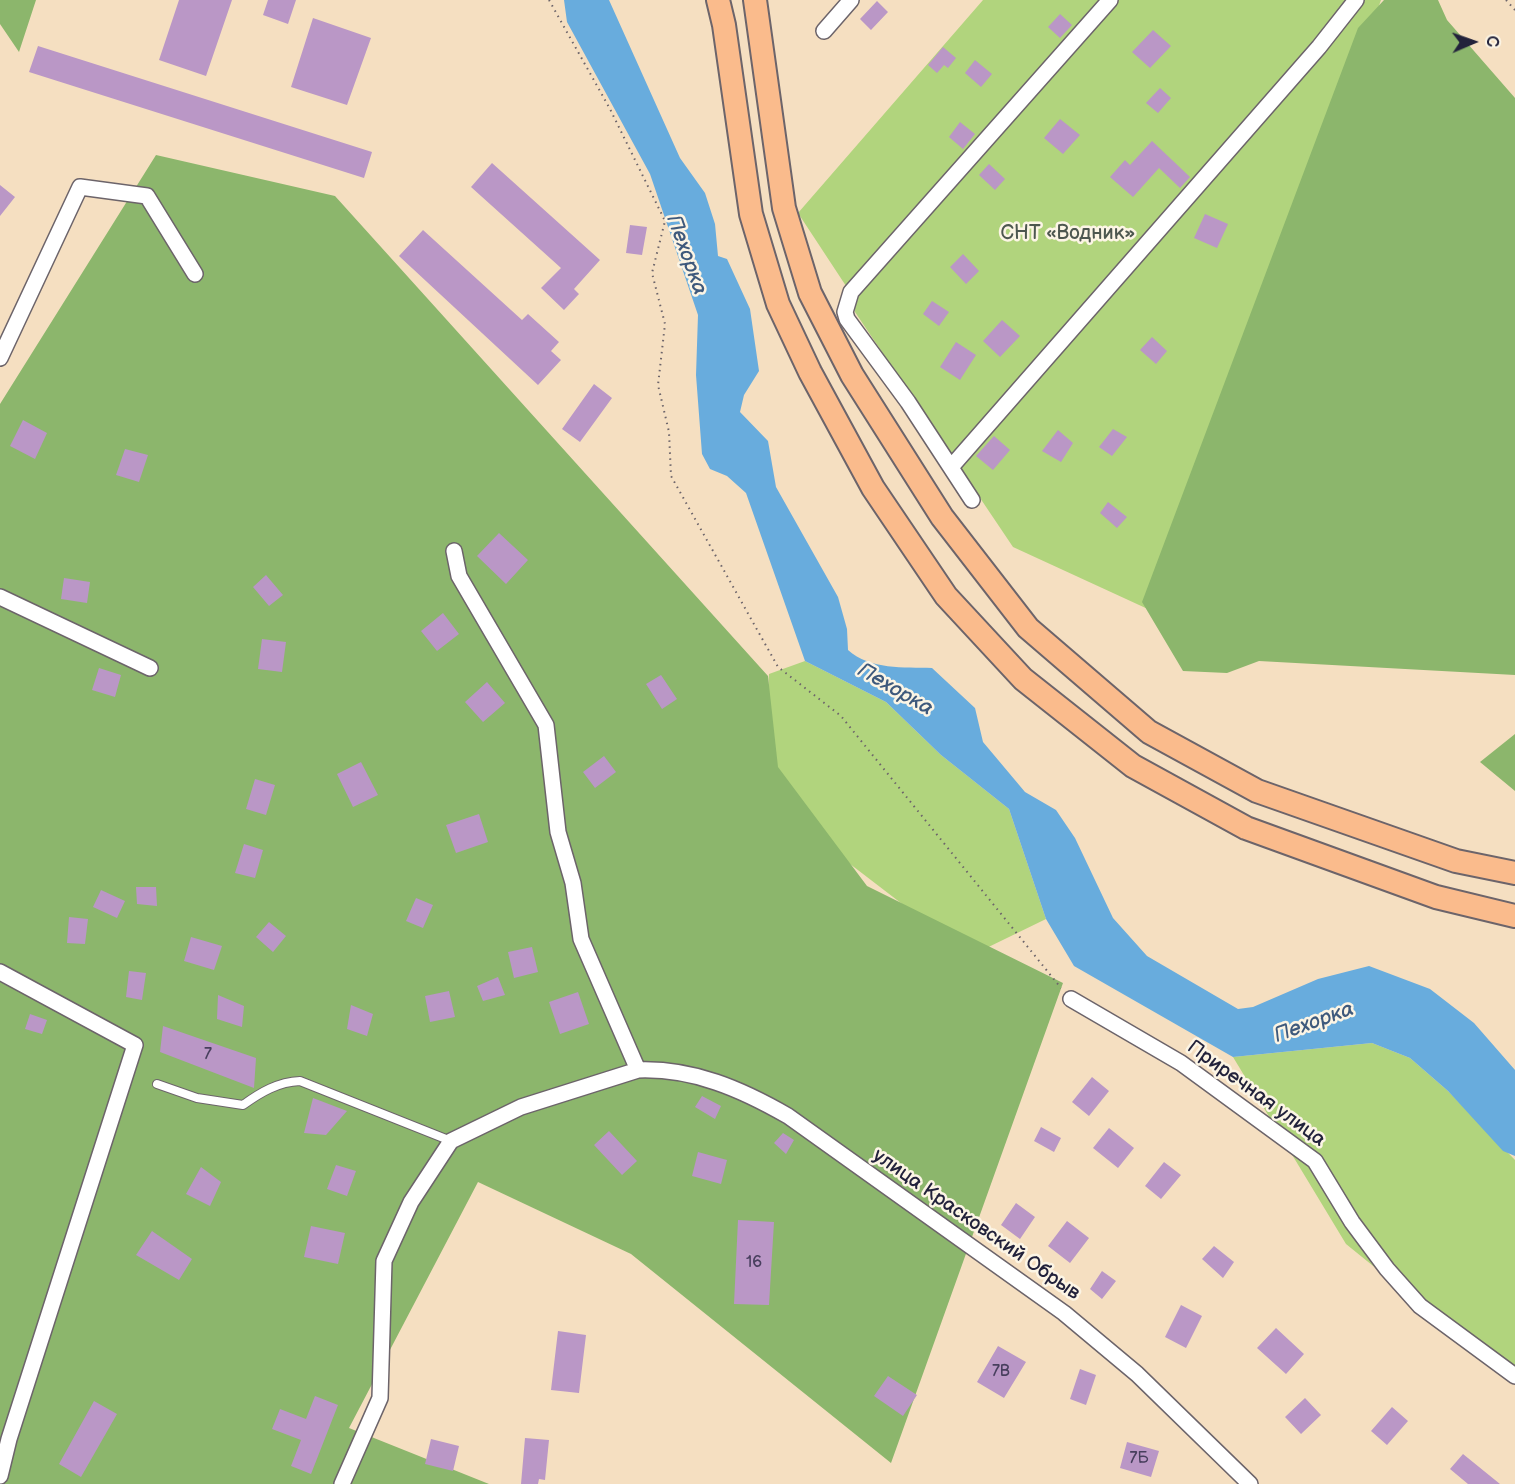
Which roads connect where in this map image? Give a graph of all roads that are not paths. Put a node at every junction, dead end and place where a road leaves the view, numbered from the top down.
1 (718, 0) edge
2 (755, 0) edge
3 (851, 0) edge
4 (1110, 0) edge
5 (1356, 0) edge
6 (824, 31) dead end
7 (195, 274) dead end
8 (0, 358) edge
9 (952, 466) junction
10 (972, 500) dead end
11 (454, 551) dead end
12 (0, 597) edge
13 (150, 668) dead end
14 (1515, 873) edge
15 (1515, 916) edge
16 (0, 972) edge
17 (1071, 999) road end
18 (638, 1070) junction
19 (157, 1084) dead end
20 (451, 1141) junction
21 (1515, 1376) edge
22 (0, 1476) edge
23 (342, 1484) edge
24 (1250, 1484) edge

1 - 15 main road
2 - 14 main road
3 - 6 street
4 - 9 street
5 - 9 street
7 - 8 street
9 - 10 street
11 - 18 street
12 - 13 street
16 - 22 street
17 - 21 street, Приречная улица
18 - 20 street, улица Красковский Обрыв
18 - 24 street, улица Красковский Обрыв
19 - 20 lane
20 - 23 street

